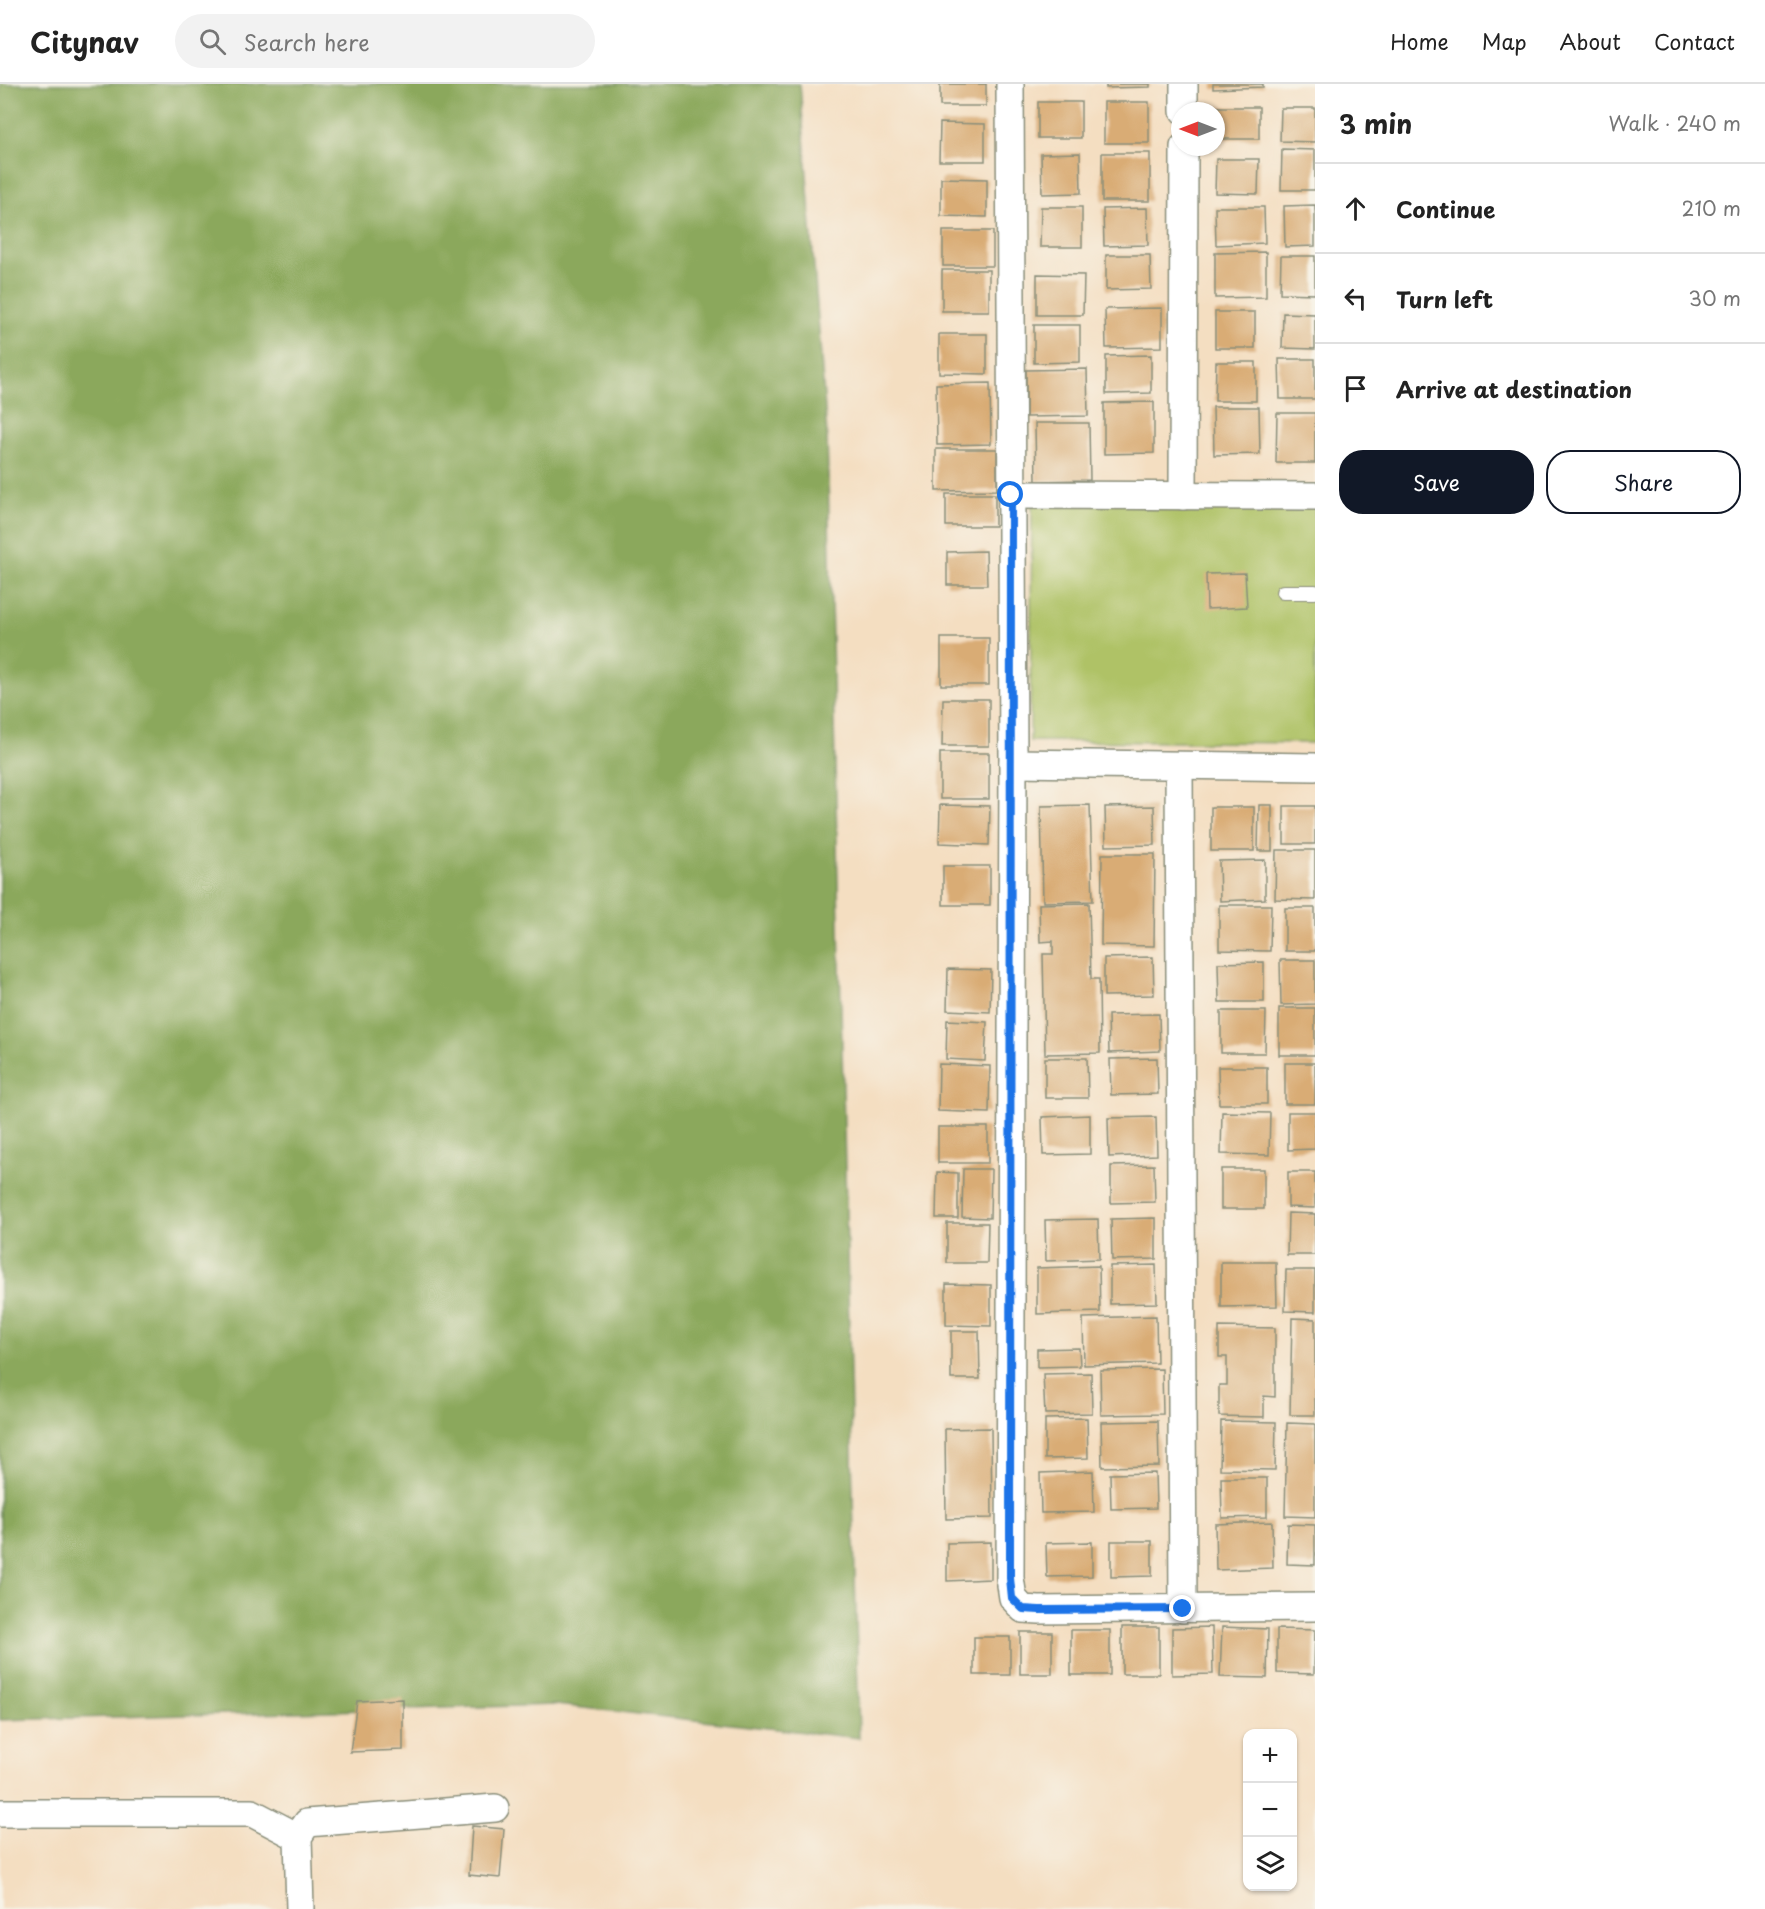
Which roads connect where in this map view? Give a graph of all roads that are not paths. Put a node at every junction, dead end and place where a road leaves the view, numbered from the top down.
1 (1010, 84) edge
2 (1184, 84) edge
3 (1184, 102) edge
4 (1184, 156) edge
5 (1011, 495) junction
6 (1183, 496) junction
7 (1315, 496) edge
8 (1283, 592) dead end
9 (1315, 592) edge
10 (1012, 764) junction
11 (1179, 766) junction
12 (1315, 767) edge
13 (1315, 1607) edge
14 (1183, 1609) junction
15 (495, 1808) dead end
16 (0, 1814) edge
17 (298, 1837) junction
18 (300, 1909) edge

1 - 5 street
2 - 3 street
4 - 6 street
5 - 6 street
5 - 10 street
6 - 7 street
8 - 9 lane
10 - 11 street
10 - 14 street
11 - 12 street
11 - 14 street
13 - 14 street
15 - 17 street
16 - 17 street
17 - 18 street

